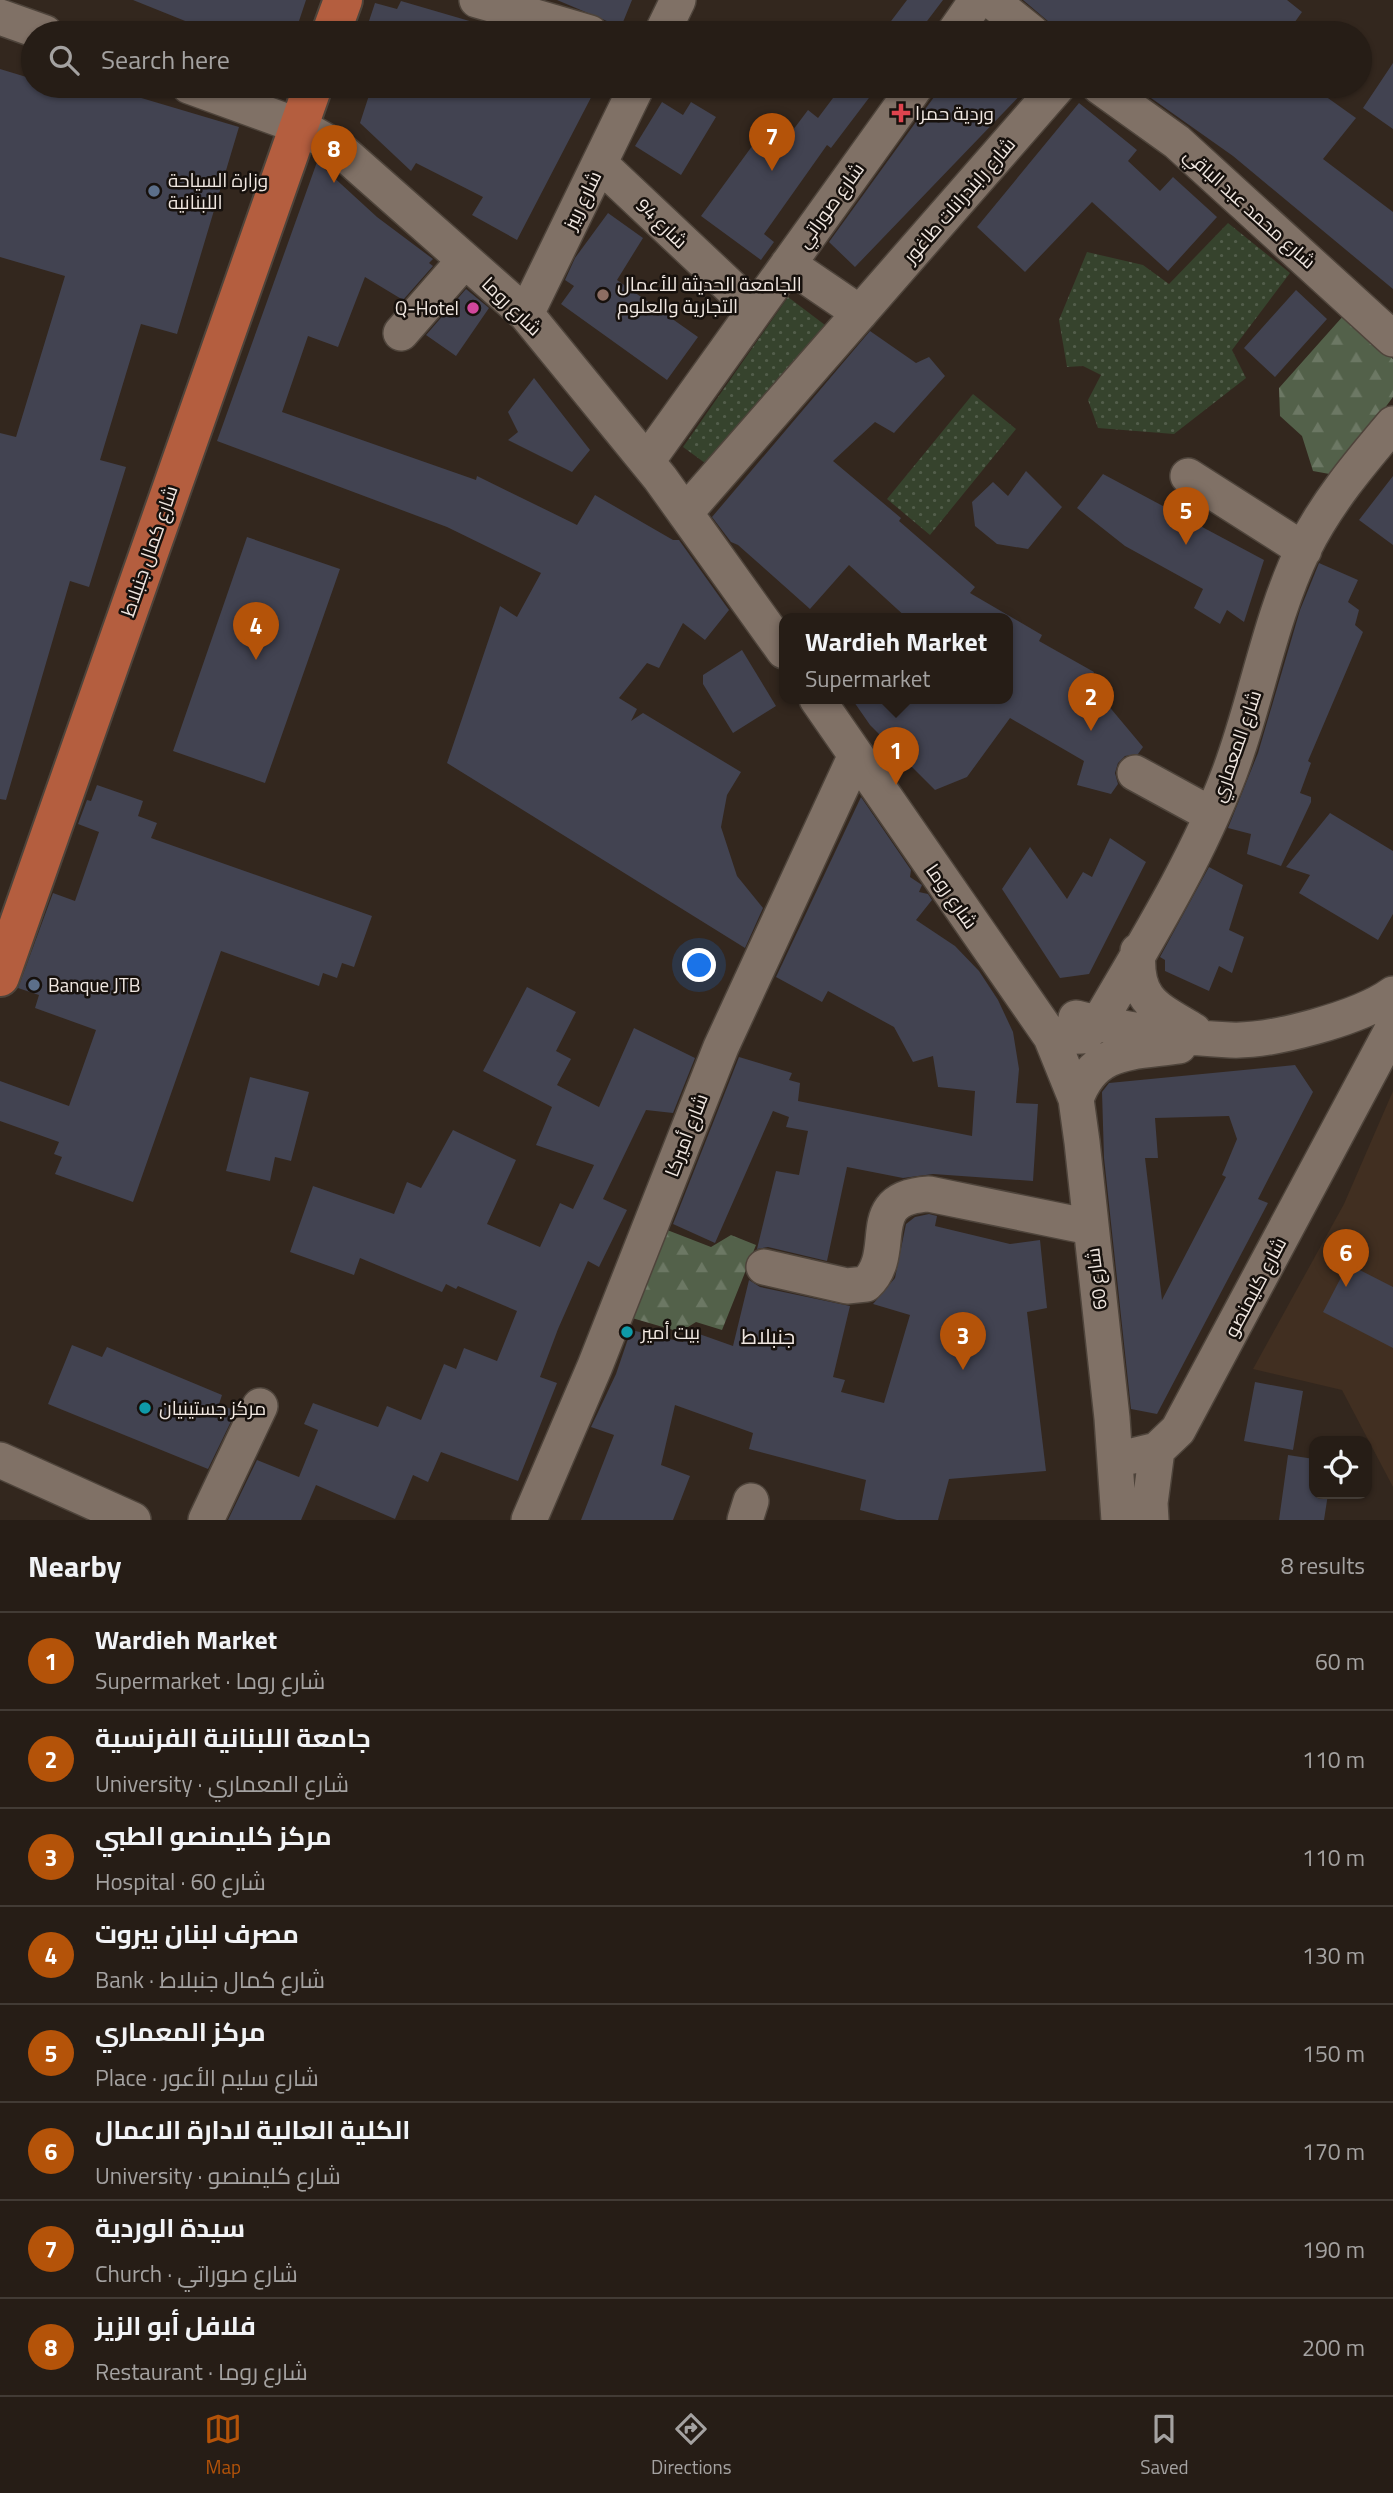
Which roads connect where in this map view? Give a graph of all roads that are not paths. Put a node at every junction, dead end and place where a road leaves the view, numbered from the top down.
1 (343, 0) edge
2 (477, 0) edge
3 (678, 0) edge
4 (978, 0) edge
5 (991, 0) edge
6 (0, 17) edge
7 (335, 21) edge
8 (549, 21) edge
9 (668, 21) edge
10 (963, 21) edge
11 (1017, 21) edge
12 (21, 24) edge
13 (223, 98) edge
14 (309, 98) edge
15 (631, 98) edge
16 (907, 98) edge
17 (1048, 98) edge
18 (1116, 98) edge
19 (299, 125) junction
20 (600, 164) junction
21 (464, 261) junction
22 (788, 264) junction
23 (755, 310) junction
24 (860, 313) junction
25 (526, 314) junction
26 (401, 333) dead end
27 (1393, 339) edge
28 (1393, 424) edge
29 (621, 431) junction
30 (668, 434) junction
31 (647, 461) junction
32 (1188, 476) dead end
33 (685, 513) junction
34 (1304, 550) junction
35 (779, 643) edge
36 (820, 704) edge
37 (856, 755) junction
38 (1135, 773) dead end
39 (1212, 815) junction
40 (1138, 951) junction
41 (0, 977) edge
42 (1393, 994) edge
43 (1027, 1001) junction
44 (1098, 1022) junction
45 (1329, 1022) junction
46 (1393, 1028) edge
47 (1051, 1037) junction
48 (1217, 1038) junction
49 (1356, 1096) junction
50 (1076, 1099) junction
51 (1090, 1227) junction
52 (764, 1267) dead end
53 (260, 1406) dead end
54 (1157, 1450) junction
55 (0, 1460) edge
56 (1116, 1460) junction
57 (133, 1520) edge
58 (206, 1520) edge
59 (528, 1520) edge
60 (1119, 1520) edge
61 (1151, 1520) edge

1 - 7 main road
2 - 8 street
3 - 9 street
4 - 10 street
5 - 11 street
6 - 12 street
13 - 19 street, شارع روما
14 - 19 main road, شارع كمال جنبلاط
15 - 20 street, شارع ربيز
16 - 22 street, شارع صوراتي
17 - 24 street, شارع رابندرانات طاغور
18 - 27 street, شارع محمد عبد الباقي
19 - 21 street, شارع روما
19 - 41 main road, شارع كمال جنبلاط
20 - 23 street, شارع 94
20 - 25 street, شارع ربيز
21 - 25 street, شارع روما
21 - 26 street
22 - 23 street, شارع صوراتي
22 - 24 street
23 - 30 street, شارع صوراتي
24 - 33 street, شارع رابندرانات طاغور
25 - 29 street, شارع روما
28 - 34 street, شارع المعماري
29 - 30 street
29 - 31 street, شارع روما
30 - 31 street, شارع صوراتي
31 - 33 street, شارع روما
32 - 34 street
33 - 35 street, شارع روما
34 - 39 street, شارع المعماري
36 - 37 street, شارع روما
37 - 43 street, شارع روما
37 - 59 street, شارع أميركا
38 - 39 street
39 - 40 street, شارع المعماري
40 - 44 street, شارع المعماري
40 - 48 street
42 - 45 street
43 - 44 street
43 - 47 street, شارع روما
44 - 47 street
44 - 48 street
45 - 48 street
45 - 49 street
46 - 49 street, شارع كليمنصو
47 - 50 street, شارع روما
48 - 50 street
49 - 54 street, شارع كليمنصو
50 - 51 street, شارع 60
51 - 52 street
51 - 56 street, شارع 60
53 - 58 street
54 - 56 street
54 - 61 street
55 - 57 street
56 - 60 street

